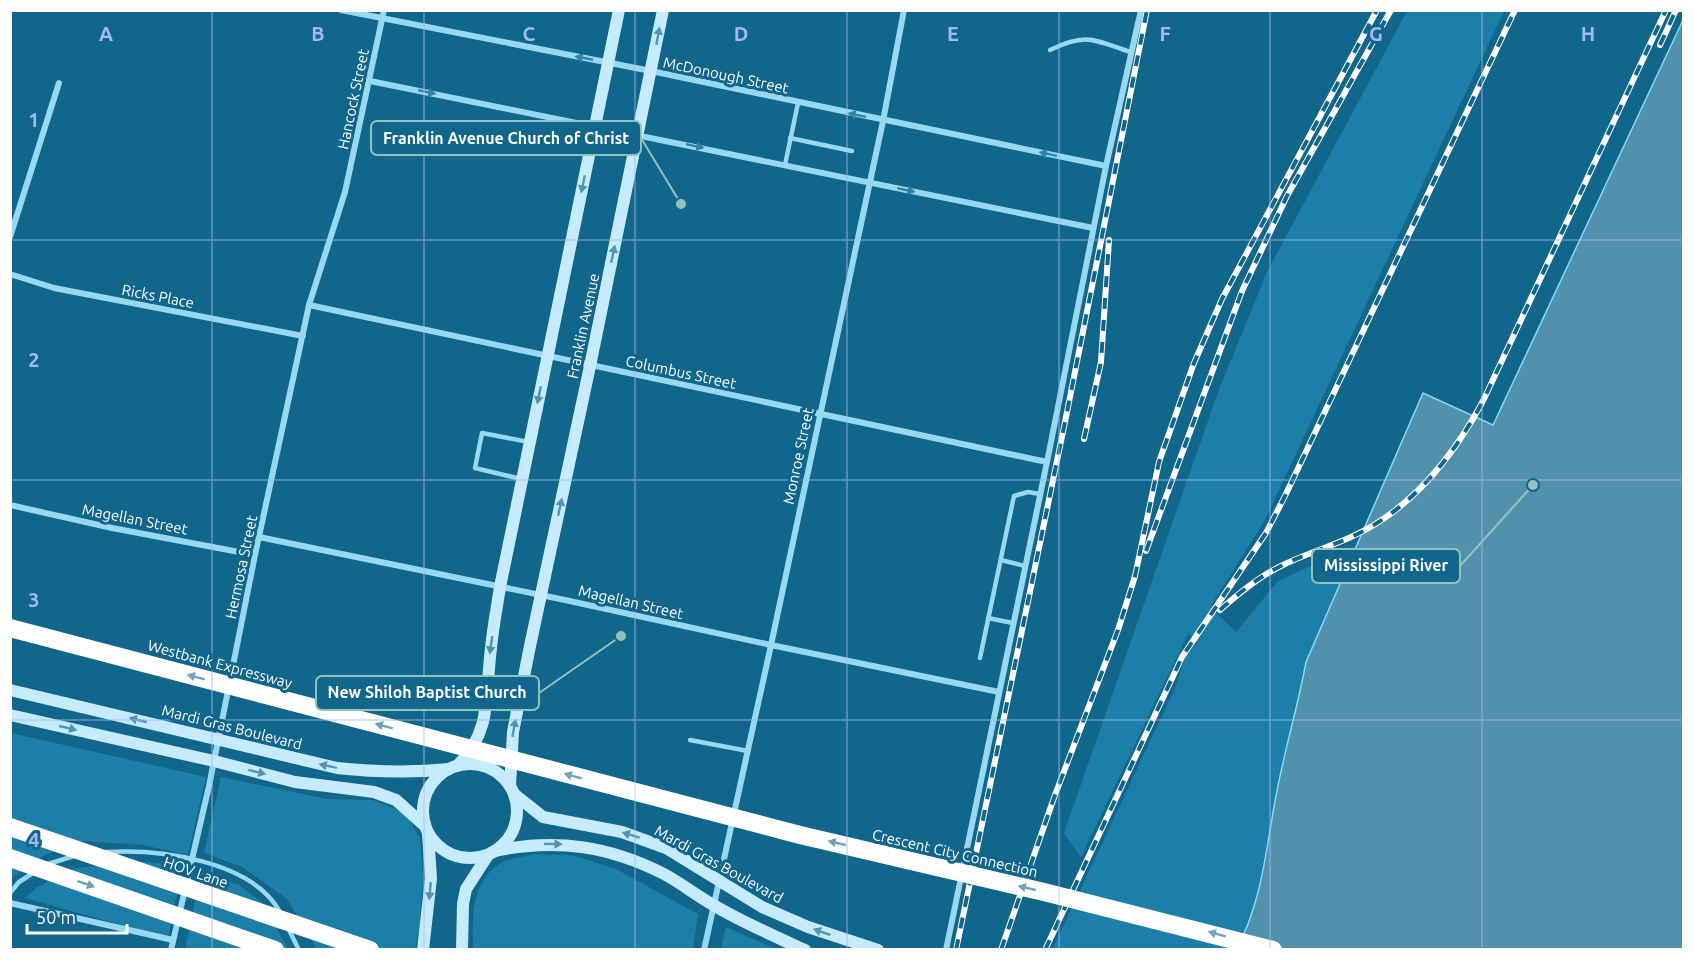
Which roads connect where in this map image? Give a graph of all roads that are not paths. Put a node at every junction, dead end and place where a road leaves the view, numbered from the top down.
1 (341, 10) edge
2 (384, 10) edge
3 (620, 10) edge
4 (663, 10) edge
5 (904, 10) edge
6 (1141, 10) edge
7 (350, 11) edge
8 (382, 19) junction
9 (1050, 50) dead end
10 (1130, 52) junction
11 (609, 63) junction
12 (651, 71) junction
13 (370, 81) junction
14 (59, 83) dead end
15 (798, 103) junction
16 (883, 121) junction
17 (595, 127) junction
18 (637, 135) junction
19 (790, 138) junction
20 (852, 151) dead end
21 (785, 165) junction
22 (1106, 166) junction
23 (870, 182) junction
24 (345, 192) joint
25 (1093, 228) junction
26 (10, 237) edge
27 (10, 274) edge
28 (309, 305) junction
29 (303, 336) junction
30 (547, 357) junction
31 (590, 366) junction
32 (819, 413) junction
33 (529, 442) junction
34 (1047, 462) junction
35 (521, 479) junction
36 (1040, 494) junction
37 (10, 505) edge
38 (259, 537) junction
39 (255, 555) junction
40 (1001, 560) junction
41 (1025, 566) junction
42 (500, 587) junction
43 (540, 596) junction
44 (988, 618) junction
45 (1013, 623) junction
46 (10, 628) edge
47 (771, 645) junction
48 (980, 658) dead end
49 (10, 690) edge
50 (999, 692) junction
51 (10, 715) edge
52 (219, 738) junction
53 (690, 740) dead end
54 (748, 751) junction
55 (214, 761) junction
56 (453, 767) junction
57 (512, 790) junction
58 (629, 791) joint
59 (10, 827) edge
60 (426, 829) junction
61 (492, 853) junction
62 (10, 858) edge
63 (192, 859) junction
64 (720, 881) junction
65 (10, 893) edge
66 (10, 903) edge
67 (714, 906) junction
68 (173, 940) junction
69 (171, 950) edge
70 (275, 950) edge
71 (299, 950) edge
72 (370, 950) edge
73 (423, 950) edge
74 (462, 950) edge
75 (704, 950) edge
76 (805, 950) edge
77 (878, 950) edge
78 (946, 950) edge
79 (1273, 950) edge

1 - 7 street, McDonough Street
2 - 8 street, Hancock Street
3 - 11 main road, Franklin Avenue
12 -> 4 main road, Franklin Avenue
5 - 16 street, Monroe Street
6 - 10 street
7 - 8 street, McDonough Street
11 -> 8 street, McDonough Street
8 - 13 street, Hancock Street
9 - 10 lane
10 - 22 street
11 - 12 street, McDonough Street
11 - 17 main road, Franklin Avenue
12 - 15 street, McDonough Street
12 - 18 main road, Franklin Avenue
13 -> 17 street
13 - 24 street, Hancock Street
14 - 26 street
16 -> 15 street, McDonough Street
15 - 19 lane
22 -> 16 street, McDonough Street
16 - 23 street, Monroe Street
17 - 18 street
17 -> 30 main road, Franklin Avenue
18 -> 21 street
31 -> 18 main road, Franklin Avenue
19 - 20 lane
19 - 21 lane
21 - 23 street
22 - 25 street
23 -> 25 street
23 - 32 street, Monroe Street
24 - 28 street, Hermosa Street
25 - 34 street
27 - 29 street, Ricks Place
28 - 29 street, Hermosa Street
28 - 30 street, Columbus Street
29 - 38 street, Hermosa Street
30 - 31 street, Columbus Street
30 -> 33 main road, Franklin Avenue
31 - 32 street, Columbus Street
43 -> 31 main road, Franklin Avenue
32 - 34 street, Columbus Street
32 - 47 street, Monroe Street
33 - 35 main road, Franklin Avenue
33 - 35 lane
34 - 36 street
35 - 42 main road, Franklin Avenue
36 - 40 lane
36 - 41 street
37 - 39 street, Magellan Street
38 - 39 street, Hermosa Street
38 - 42 street, Magellan Street
39 - 52 street, Hermosa Street
40 - 41 lane
40 - 44 lane
41 - 45 street
42 - 43 street, Magellan Street
42 -> 56 main road, Franklin Avenue
43 - 47 street, Magellan Street
57 -> 43 main road, Franklin Avenue
44 - 45 lane
44 - 48 lane
45 - 50 street
58 -> 46 highway, Westbank Expressway, bridge
47 - 50 street, Magellan Street
47 - 54 street, Monroe Street
52 -> 49 main road, Mardi Gras Boulevard
50 - 78 street
51 -> 55 main road
52 - 55 street, Hermosa Street
56 -> 52 main road, Mardi Gras Boulevard
53 - 54 lane
54 - 64 street, Monroe Street
55 -> 60 main road
55 - 63 street, Hermosa Street
56 - 57 main road
56 - 60 main road
57 - 61 main road
64 -> 57 main road, Mardi Gras Boulevard
79 -> 58 highway, Crescent City Connection, bridge
59 - 72 highway, HOV Lane, bridge
60 - 61 main road
60 -> 73 main road
61 -> 67 main road
61 - 74 main road
62 -> 70 highway, bridge
63 - 65 lane
63 - 68 street, Hermosa Street
63 - 71 lane
64 - 67 street, Monroe Street
77 -> 64 main road, Mardi Gras Boulevard
66 - 68 street
67 - 75 street, Monroe Street
67 - 76 main road
68 - 69 street, Hermosa Street

